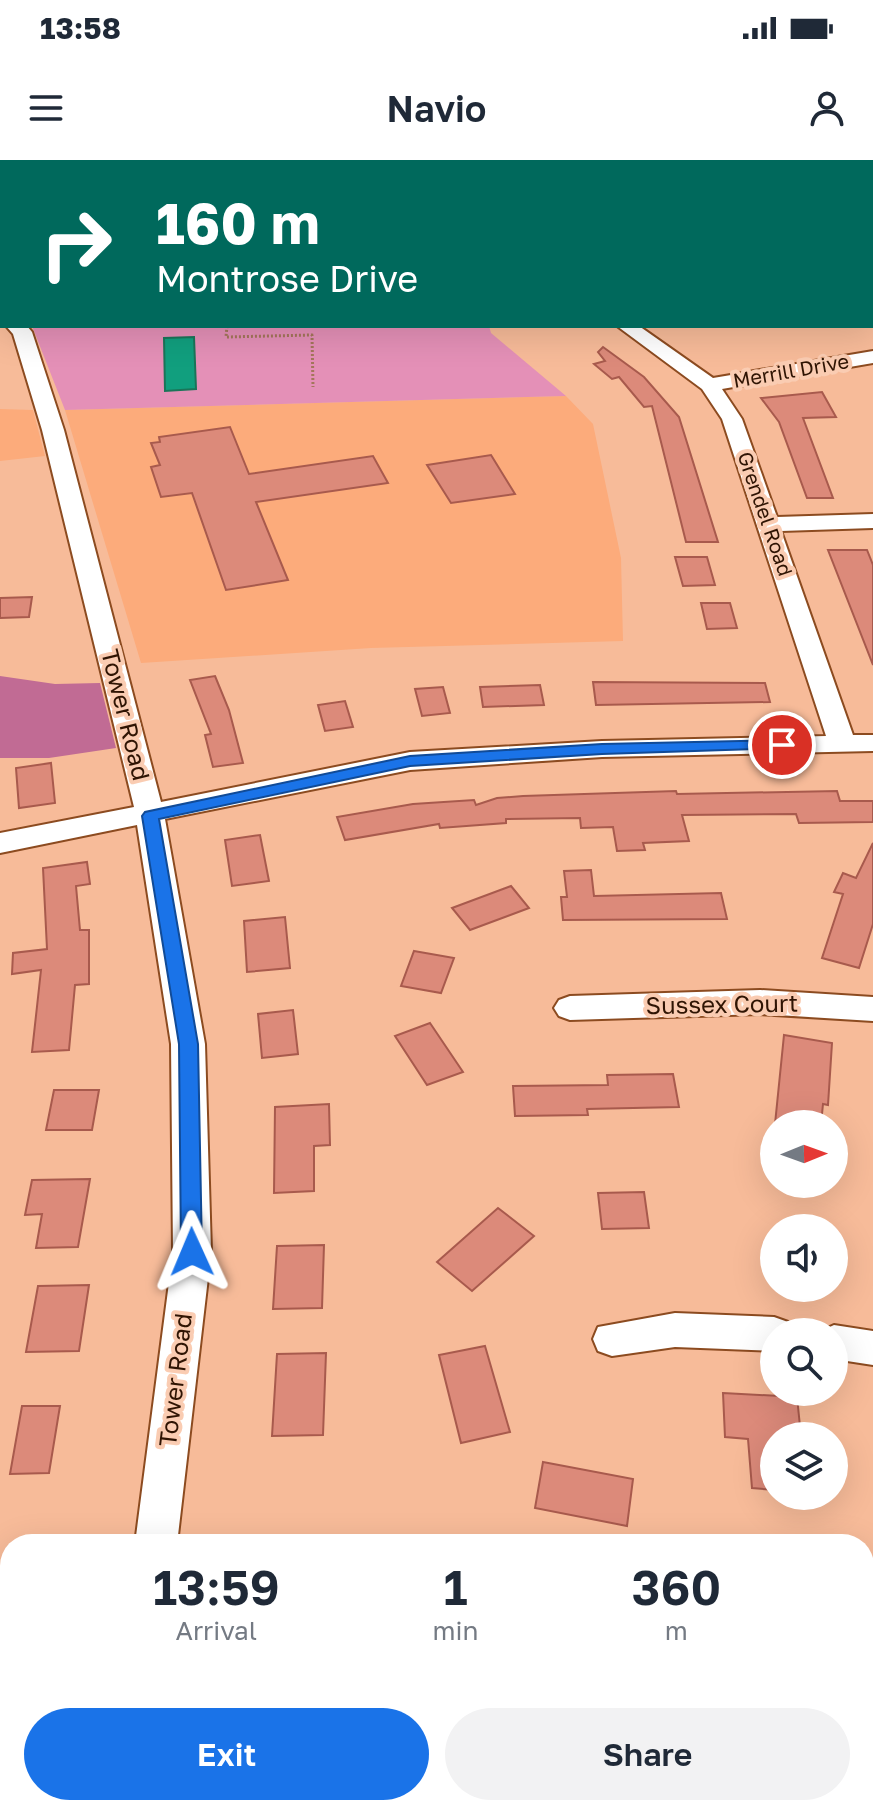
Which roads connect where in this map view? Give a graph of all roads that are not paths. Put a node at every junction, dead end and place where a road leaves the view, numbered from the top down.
1 (18, 328) edge
2 (630, 328) edge
3 (873, 357) edge
4 (709, 385) junction
5 (873, 521) edge
6 (769, 524) junction
7 (873, 743) edge
8 (842, 744) junction
9 (150, 816) junction
10 (0, 843) edge
11 (570, 1008) dead end
12 (873, 1009) edge
13 (760, 1333) edge
14 (612, 1339) dead end
15 (848, 1344) edge
16 (873, 1348) edge
17 (157, 1534) edge

1 - 9 street, Tower Road
2 - 4 street, Grendel Road
3 - 4 street, Merrill Drive
4 - 6 street, Grendel Road
5 - 6 street
6 - 8 street, Grendel Road
7 - 8 street
8 - 9 street
9 - 10 street
9 - 17 street, Tower Road
11 - 12 street, Sussex Court
13 - 14 street
15 - 16 street

